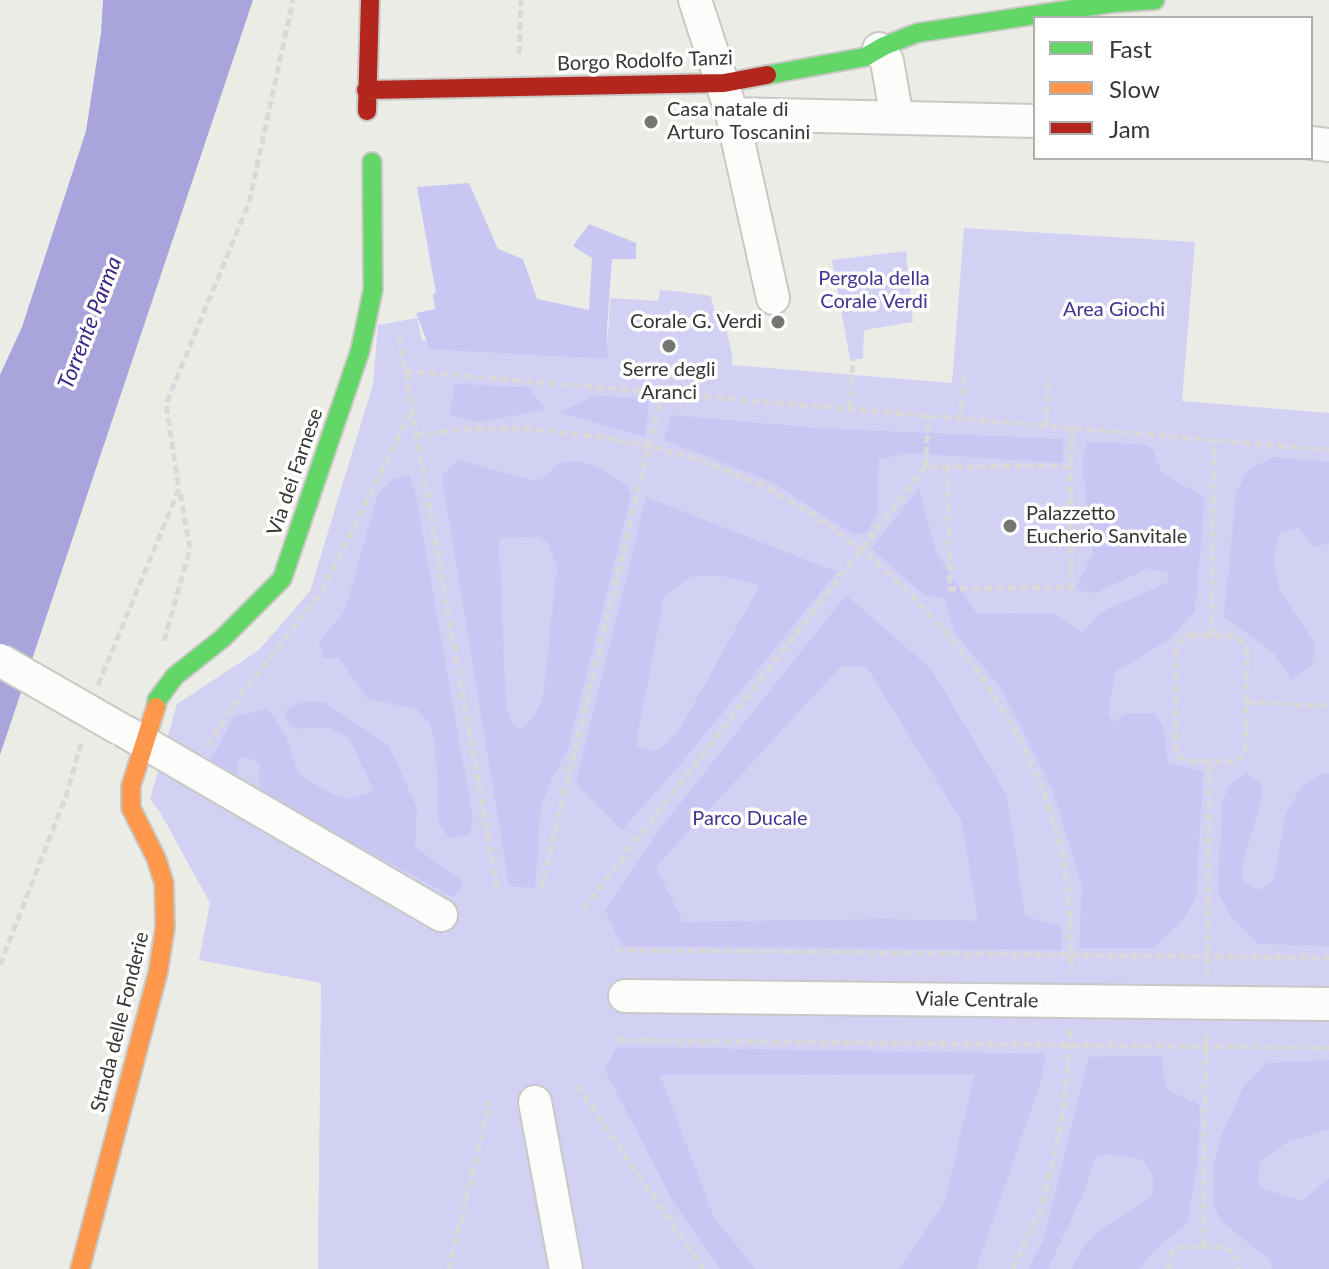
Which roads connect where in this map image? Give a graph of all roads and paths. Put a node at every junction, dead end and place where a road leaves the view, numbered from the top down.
1 (293, 0) edge
2 (370, 0) edge
3 (521, 0) edge
4 (695, 0) edge
5 (1155, 0) edge
6 (879, 49) junction
7 (724, 83) junction
8 (518, 87) junction
9 (366, 90) junction
10 (367, 111) dead end
11 (732, 114) junction
12 (897, 118) junction
13 (1033, 121) edge
14 (372, 162) dead end
15 (773, 298) dead end
16 (399, 334) dead end
17 (853, 359) dead end
18 (405, 371) junction
19 (965, 371) dead end
20 (1049, 377) dead end
21 (662, 393) junction
22 (850, 409) junction
23 (929, 416) junction
24 (960, 419) junction
25 (1045, 426) junction
26 (1073, 428) junction
27 (416, 435) junction
28 (1214, 440) junction
29 (649, 446) junction
30 (1329, 450) edge
31 (1070, 466) junction
32 (925, 467) junction
33 (948, 467) junction
34 (179, 489) junction
35 (862, 550) junction
36 (180, 588) dead end
37 (1211, 635) junction
38 (0, 660) edge
39 (96, 692) dead end
40 (1246, 702) junction
41 (1329, 706) edge
42 (83, 736) dead end
43 (132, 736) junction
44 (497, 888) dead end
45 (541, 889) dead end
46 (583, 909) dead end
47 (441, 915) dead end
48 (615, 950) dead end
49 (1071, 955) junction
50 (1329, 958) edge
51 (0, 965) edge
52 (625, 996) dead end
53 (1071, 1001) junction
54 (1329, 1004) edge
55 (615, 1040) dead end
56 (1070, 1046) junction
57 (1329, 1048) edge
58 (577, 1085) dead end
59 (490, 1101) dead end
60 (535, 1102) dead end
61 (80, 1269) edge
62 (449, 1269) edge
63 (566, 1269) edge
64 (703, 1269) edge
65 (1013, 1269) edge
66 (1168, 1269) edge
67 (1238, 1269) edge

1 - 34 path
2 - 9 street
3 - 8 path
4 - 7 street
5 - 6 street, Borgo Rodolfo Tanzi
6 - 7 street, Borgo Rodolfo Tanzi
6 - 12 street
7 - 8 street, Borgo Rodolfo Tanzi
7 - 11 street
8 - 9 street, Borgo Rodolfo Tanzi
9 - 10 street
11 - 12 street
11 - 15 street
12 - 13 street
14 - 43 street, Via dei Farnese
16 - 18 path
17 - 22 path
18 - 21 path
18 - 27 path
19 - 24 path
20 - 25 path
21 - 22 path
21 - 29 path
22 - 23 path
23 - 24 path
23 - 32 path
24 - 25 path
25 - 26 path
26 - 28 path
26 - 31 path
27 - 29 path
27 - 44 path
28 - 30 path
28 - 37 path
29 - 35 path
29 - 45 path
31 - 33 path
31 - 33 path
32 - 33 path
32 - 35 path
34 - 36 path
34 - 39 path
35 - 46 path
35 - 49 path
37 - 40 path
37 - 40 path
38 - 43 street, bridge
40 - 41 path
42 - 51 path
43 - 47 street
43 - 61 street, Strada delle Fonderie
48 - 49 path
49 - 50 path
49 - 53 path
52 - 53 street, Viale Centrale
53 - 54 street, Viale Centrale
53 - 56 path
55 - 56 path
56 - 57 path
56 - 65 path
58 - 64 path
59 - 62 path
60 - 63 street
66 - 67 path

